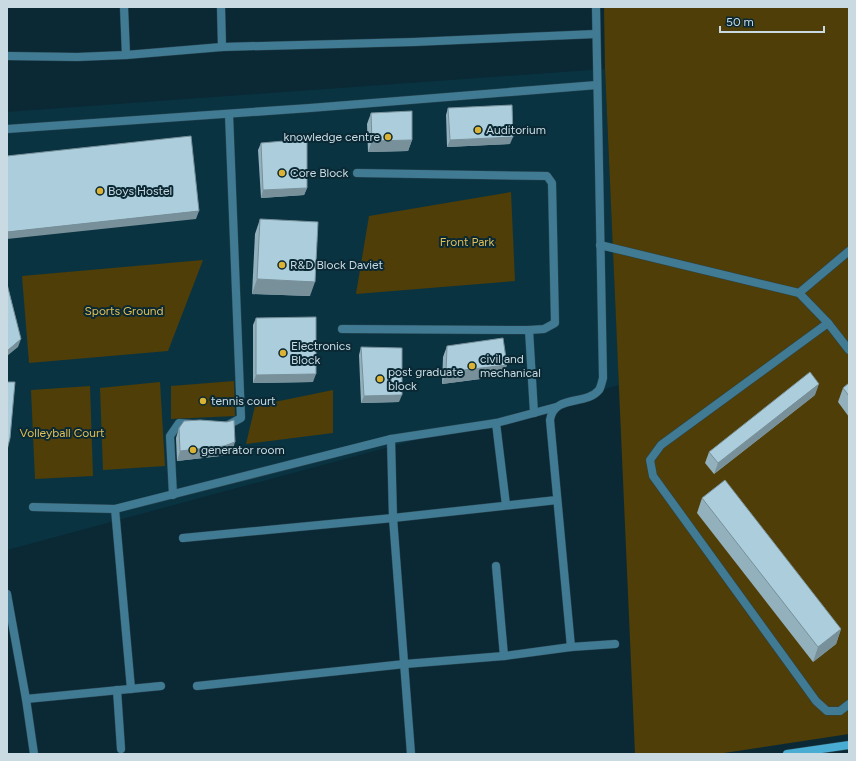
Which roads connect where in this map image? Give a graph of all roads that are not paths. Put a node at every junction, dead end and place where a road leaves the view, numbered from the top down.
1 (124, 7) edge
2 (221, 7) edge
3 (596, 7) edge
4 (596, 34) junction
5 (222, 47) junction
6 (126, 55) junction
7 (7, 56) edge
8 (597, 85) junction
9 (228, 114) junction
10 (7, 129) edge
11 (357, 173) dead end
12 (600, 245) junction
13 (849, 251) edge
14 (799, 293) junction
15 (828, 323) junction
16 (342, 329) dead end
17 (529, 330) junction
18 (849, 350) edge
19 (556, 408) junction
20 (534, 413) junction
21 (496, 423) junction
22 (202, 425) edge
23 (216, 426) edge
24 (390, 439) junction
25 (172, 495) junction
26 (558, 500) junction
27 (506, 505) junction
28 (33, 507) dead end
29 (115, 509) junction
30 (393, 518) junction
31 (183, 538) dead end
32 (496, 566) dead end
33 (7, 594) edge
34 (614, 644) dead end
35 (571, 647) junction
36 (504, 656) junction
37 (405, 664) junction
38 (161, 686) dead end
39 (196, 686) dead end
40 (131, 689) junction
41 (117, 690) junction
42 (26, 699) junction
43 (849, 704) edge
44 (849, 745) edge
45 (122, 749) dead end
46 (34, 754) edge
47 (411, 754) edge
48 (787, 754) edge

1 - 6 street
2 - 5 street
3 - 4 street
4 - 5 street
4 - 8 street
5 - 6 street
6 - 7 street
8 - 9 street
8 - 12 street
9 - 10 street
9 - 23 street
11 - 17 street
12 - 14 street
12 - 19 street
13 - 14 street
14 - 15 street
15 - 18 street
15 - 43 street
16 - 17 street
17 - 20 street
19 - 20 street
19 - 26 street
20 - 21 street
21 - 24 street
21 - 27 street
22 - 25 street
24 - 25 street
24 - 30 street
25 - 29 street
26 - 27 street
26 - 35 street
27 - 30 street
28 - 29 street
29 - 40 street
30 - 31 street
30 - 37 street
32 - 36 street
33 - 42 street
34 - 35 street
35 - 36 street
36 - 37 street
37 - 39 street
37 - 47 street
38 - 40 street
40 - 41 street
41 - 42 street
41 - 45 street
42 - 46 street
44 - 48 street

